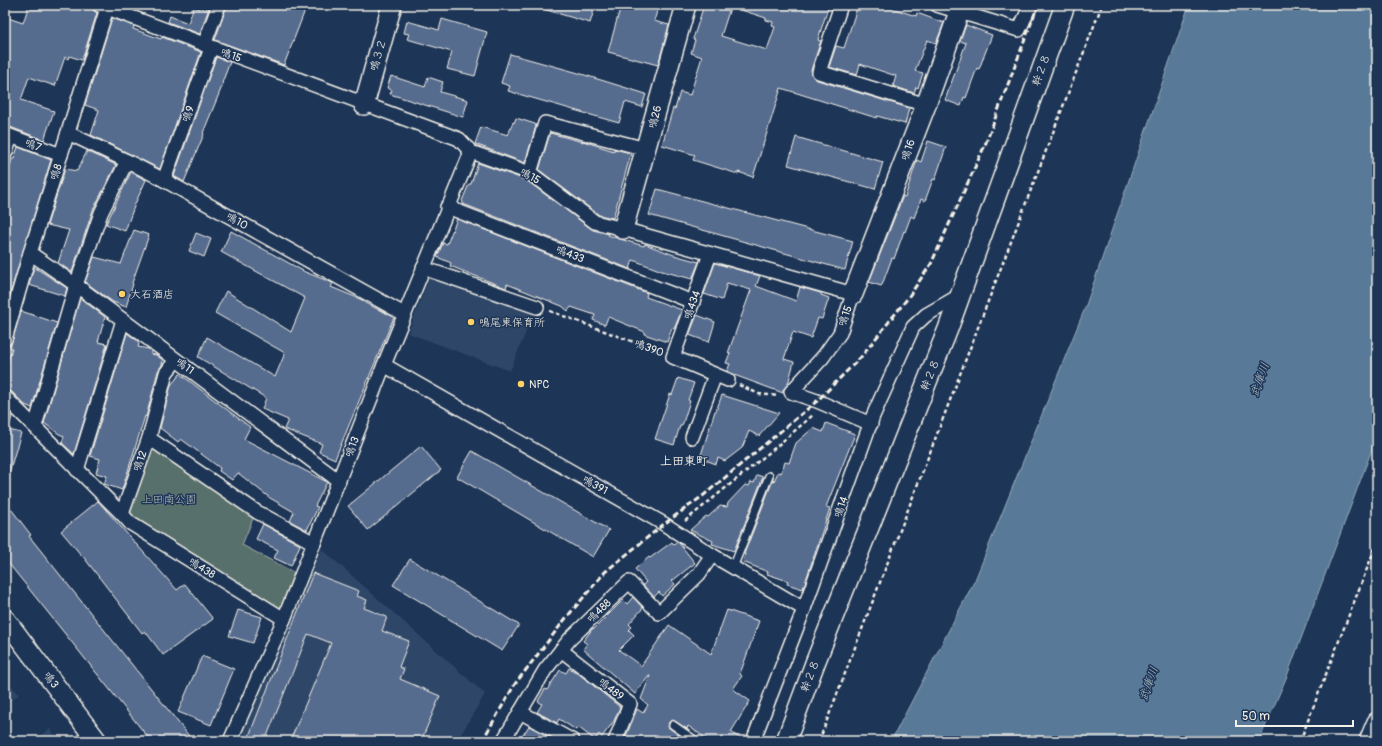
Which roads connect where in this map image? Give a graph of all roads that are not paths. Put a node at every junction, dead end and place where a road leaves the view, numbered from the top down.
1 (219, 5) edge
2 (392, 5) edge
3 (686, 5) edge
4 (841, 5) edge
5 (937, 5) edge
6 (1031, 5) edge
7 (1065, 5) edge
8 (105, 6) edge
9 (960, 8) edge
10 (208, 46) junction
11 (364, 104) junction
12 (926, 104) junction
13 (68, 133) junction
14 (8, 135) edge
15 (646, 150) junction
16 (470, 152) junction
17 (5, 154) edge
18 (61, 155) junction
19 (127, 161) junction
20 (530, 173) junction
21 (164, 180) junction
22 (447, 207) junction
23 (624, 229) junction
24 (30, 253) junction
25 (710, 254) junction
26 (423, 268) junction
27 (76, 285) junction
28 (853, 294) junction
29 (960, 296) junction
30 (693, 302) junction
31 (537, 307) road end
32 (9, 309) edge
33 (404, 314) junction
34 (123, 320) junction
35 (5, 339) edge
36 (673, 356) joint
37 (176, 360) junction
38 (384, 365) junction
39 (715, 375) junction
40 (728, 380) road end
41 (5, 397) edge
42 (871, 424) junction
43 (35, 426) junction
44 (692, 437) dead end
45 (149, 438) junction
46 (78, 470) junction
47 (769, 476) dead end
48 (339, 481) junction
49 (122, 514) junction
50 (314, 542) junction
51 (712, 555) junction
52 (733, 568) junction
53 (804, 609) junction
54 (5, 619) edge
55 (284, 619) junction
56 (561, 650) junction
57 (520, 712) junction
58 (1377, 722) edge
59 (673, 725) dead end
60 (97, 741) edge
61 (230, 741) edge
62 (503, 741) edge
63 (573, 741) edge
64 (615, 741) edge
65 (696, 741) edge
66 (753, 741) edge
67 (786, 741) edge
68 (1369, 741) edge

1 - 10 street, 鳴9
2 - 11 street, 鳴３２
3 - 15 street, 鳴26
4 - 12 street
5 - 9 street
6 - 9 street
7 - 29 street, 幹２８
8 - 10 street, 鳴15
8 - 13 street, 鳴8
9 - 12 street, 鳴16
10 - 11 street, 鳴15
10 - 21 street, 鳴9
11 - 16 street, 鳴15
12 - 28 street, 鳴16
13 - 18 street, 鳴8
13 - 19 street, 鳴10
14 - 17 street
14 - 18 street, 鳴7
15 - 20 street
15 - 23 street, 鳴26
16 - 20 street, 鳴15
16 - 22 street, 鳴13
18 - 24 street, 鳴8
19 - 21 street, 鳴10
19 - 27 street
20 - 23 street, 鳴15
21 - 33 street, 鳴10
22 - 26 street, 鳴13
22 - 30 street, 鳴433
23 - 25 street, 鳴15
24 - 27 street, 鳴11
24 - 32 street, 鳴8
25 - 28 street, 鳴15
25 - 30 street, 鳴434
26 - 31 street
26 - 33 street, 鳴13
27 - 34 street, 鳴11
27 - 43 street
28 - 42 street, 鳴15
29 - 42 street, 鳴14
29 - 67 street, 幹２８
30 - 36 street, 鳴434
32 - 35 street, 鳴8
33 - 38 street, 鳴13
34 - 37 street, 鳴11
34 - 46 street
36 - 39 street, 鳴390
37 - 45 street
37 - 48 street, 鳴11
38 - 48 street, 鳴13
38 - 51 street, 鳴391
39 - 40 street, 鳴390
39 - 44 street
41 - 43 street
42 - 53 street, 鳴14
43 - 46 street
45 - 49 street, 鳴12
45 - 50 street, 鳴12
46 - 49 street
47 - 52 lane
48 - 50 street, 鳴13
49 - 55 street, 鳴438
50 - 55 street, 鳴13
51 - 52 street, 鳴391
51 - 56 street, 鳴488
52 - 53 street, 鳴391
53 - 66 street, 鳴14
54 - 60 street, 鳴3
55 - 61 street, 鳴13
56 - 57 street, 鳴488
56 - 64 street, 鳴489
57 - 62 street, 鳴488
57 - 63 street
58 - 68 street
59 - 65 lane

